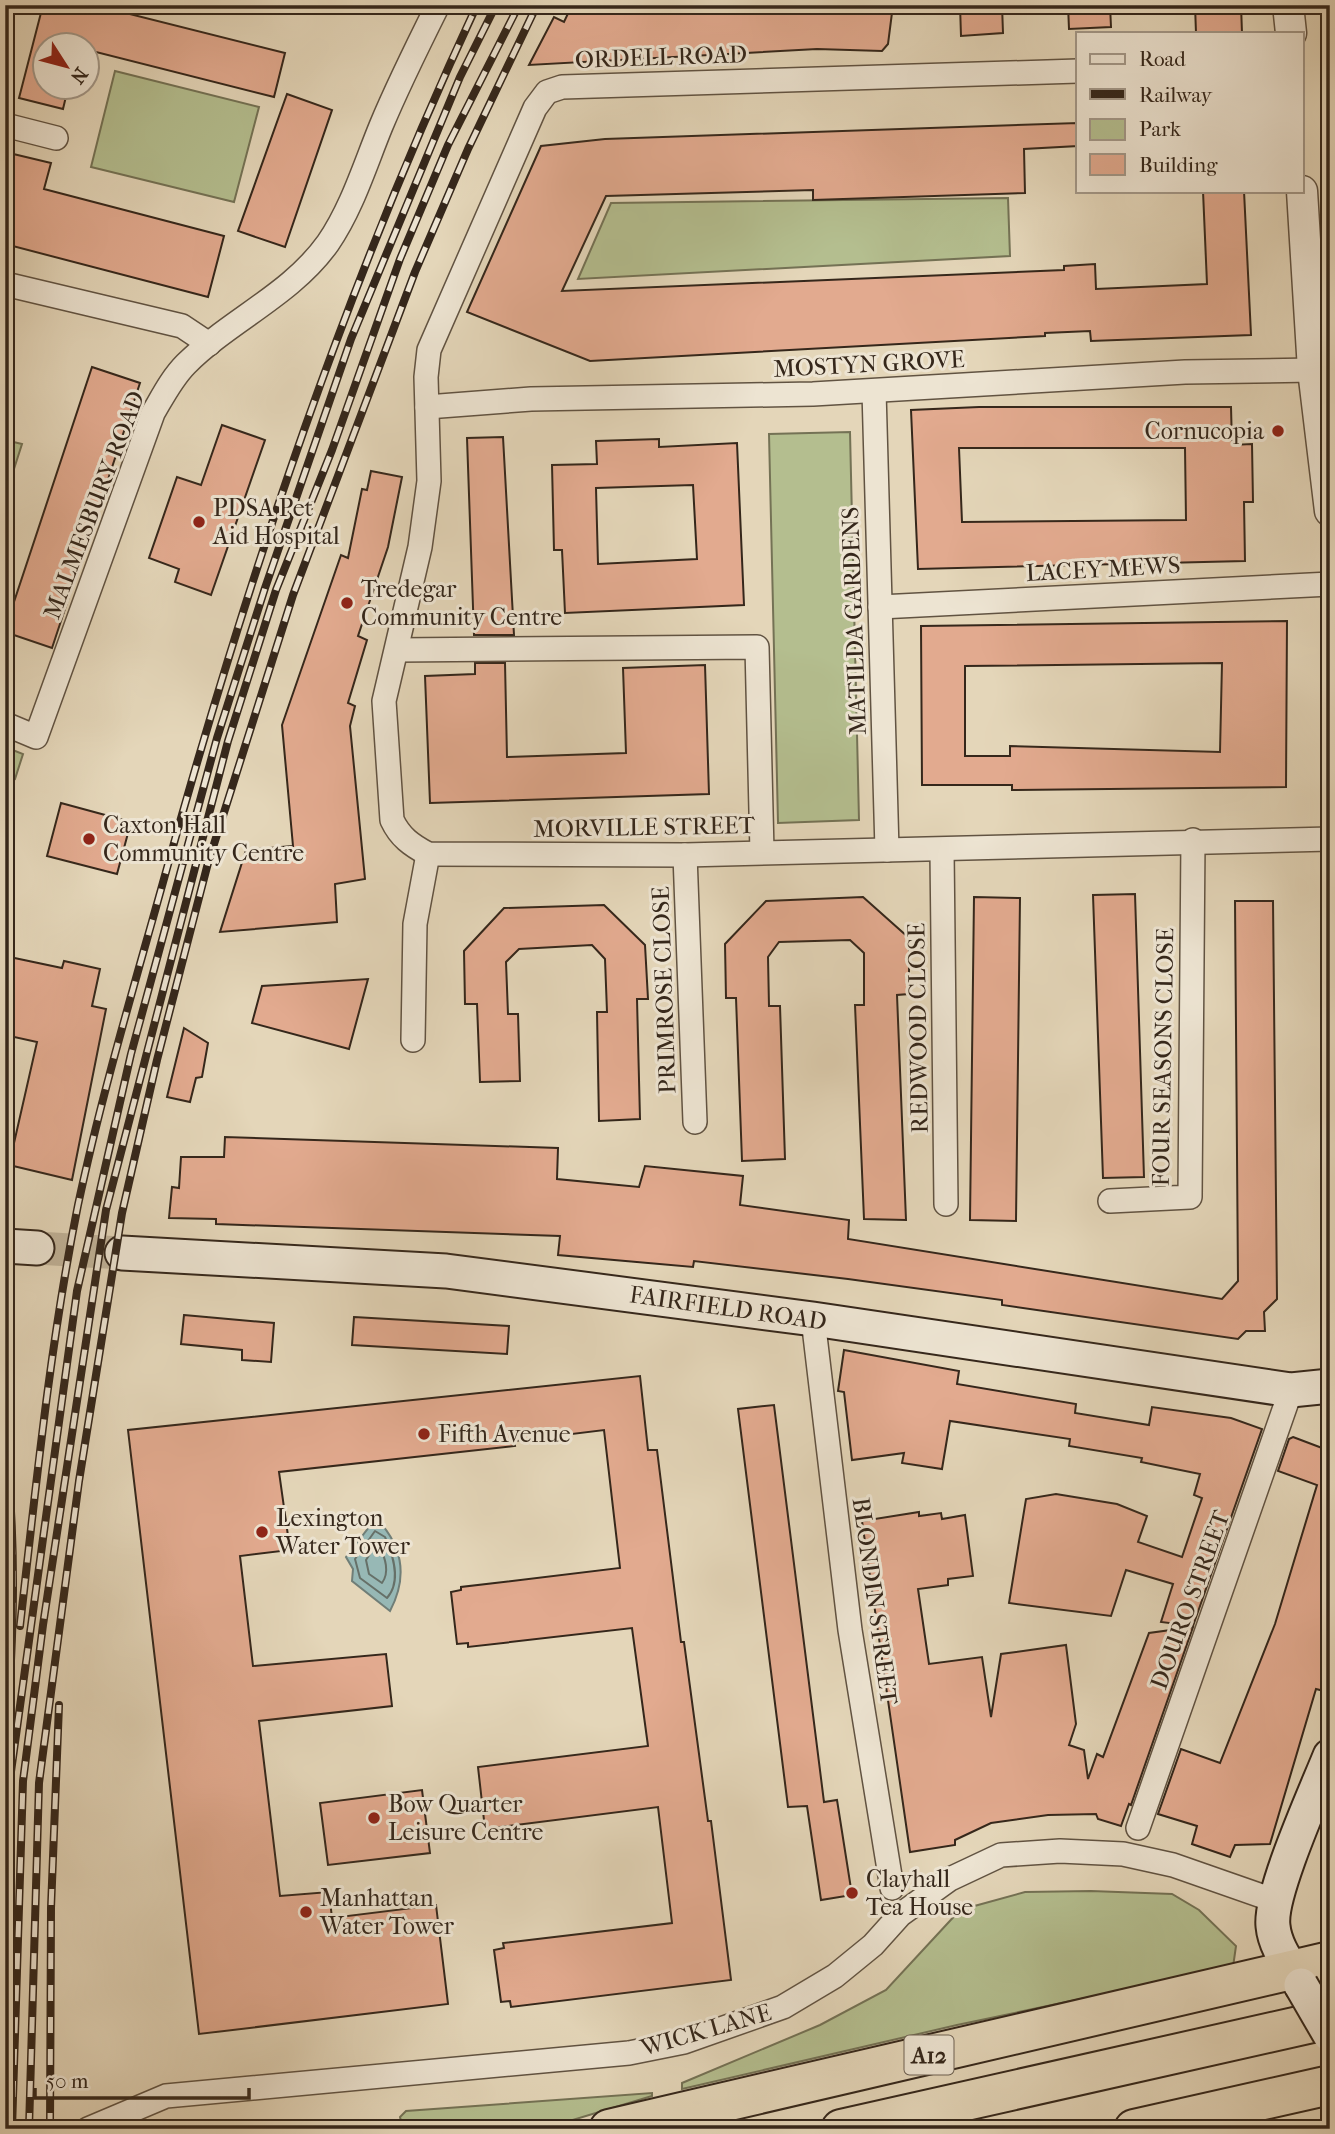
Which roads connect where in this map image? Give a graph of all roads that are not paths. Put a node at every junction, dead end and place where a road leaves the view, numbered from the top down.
1 (438, 5) edge
2 (1288, 5) edge
3 (1291, 32) edge
4 (1076, 71) edge
5 (5, 125) edge
6 (56, 138) dead end
7 (1302, 192) edge
8 (1318, 262) edge
9 (5, 284) edge
10 (209, 344) junction
11 (1313, 370) junction
12 (874, 391) junction
13 (427, 407) junction
14 (1330, 505) edge
15 (1330, 511) edge
16 (1330, 584) edge
17 (880, 607) junction
18 (397, 650) junction
19 (5, 724) edge
20 (1330, 839) edge
21 (1193, 840) junction
22 (887, 850) junction
23 (942, 851) junction
24 (762, 852) junction
25 (428, 854) junction
26 (685, 855) junction
27 (413, 1040) dead end
28 (695, 1122) dead end
29 (1110, 1201) dead end
30 (946, 1204) dead end
31 (122, 1253) tunnel mouth
32 (813, 1320) junction
33 (1330, 1386) edge
34 (1292, 1390) junction
35 (1330, 1756) edge
36 (1138, 1828) dead end
37 (892, 1888) dead end
38 (1276, 1901) junction
39 (1330, 1961) edge
40 (1296, 1977) junction
41 (1330, 2019) edge
42 (1330, 2035) edge
43 (1330, 2085) edge
44 (88, 2129) edge
45 (609, 2129) edge
46 (841, 2129) edge
47 (1134, 2129) edge

1 - 10 street, MALMESBURY ROAD
2 - 3 street
4 - 13 street, ORDELL ROAD
5 - 6 street
7 - 8 street
8 - 11 street
9 - 10 street
10 - 19 street, MALMESBURY ROAD
11 - 12 street, MOSTYN GROVE
11 - 14 street
12 - 13 street, MOSTYN GROVE
12 - 17 street, MATILDA GARDENS
13 - 18 street
14 - 15 street
16 - 17 street, LACEY MEWS
17 - 22 street, MATILDA GARDENS
18 - 24 street
18 - 25 street
20 - 21 street, MORVILLE STREET
21 - 23 street, MORVILLE STREET
21 - 29 street, FOUR SEASONS CLOSE
22 - 23 street, MORVILLE STREET
22 - 24 street, MORVILLE STREET
23 - 30 street, REDWOOD CLOSE
24 - 26 street, MORVILLE STREET
25 - 26 street, MORVILLE STREET
25 - 27 street
26 - 28 street, PRIMROSE CLOSE
31 - 32 main road, FAIRFIELD ROAD
32 - 34 main road, FAIRFIELD ROAD
32 - 37 street, BLONDIN STREET
33 - 34 main road, FAIRFIELD ROAD
34 - 36 street, DOURO STREET
35 - 38 main road
38 - 40 main road
38 - 44 street, WICK LANE
39 - 40 highway, A12
40 - 42 main road, bridge
40 - 45 highway, A12
41 - 46 highway, A12
43 - 47 highway

